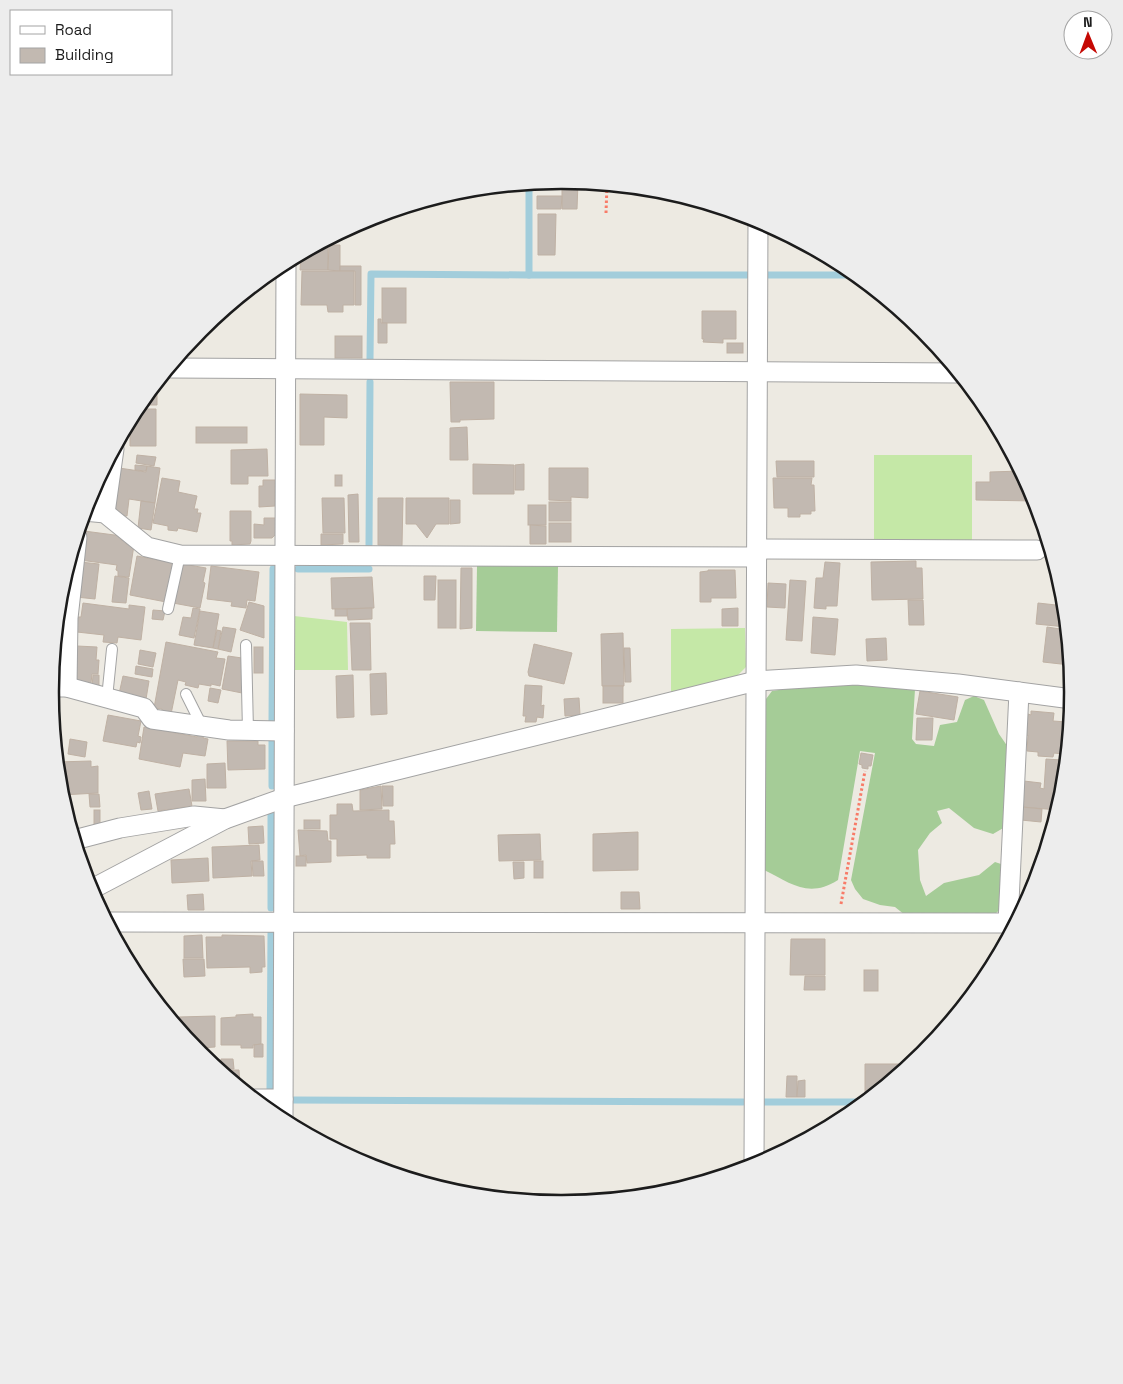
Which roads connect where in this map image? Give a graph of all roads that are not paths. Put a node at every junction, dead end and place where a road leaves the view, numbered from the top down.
1 (758, 230) edge
2 (286, 272) edge
3 (178, 368) edge
4 (285, 369) junction
5 (758, 372) junction
6 (949, 373) edge
7 (111, 470) edge
8 (92, 512) edge
9 (105, 514) junction
10 (1037, 550) dead end
11 (757, 553) junction
12 (180, 555) junction
13 (284, 556) junction
14 (168, 609) dead end
15 (246, 645) dead end
16 (112, 649) dead end
17 (60, 654) edge
18 (60, 676) edge
19 (756, 681) junction
20 (59, 687) edge
21 (1019, 692) junction
22 (186, 694) dead end
23 (107, 698) junction
24 (1064, 698) edge
25 (202, 726) junction
26 (248, 731) junction
27 (284, 731) junction
28 (284, 798) junction
29 (225, 819) junction
30 (81, 838) edge
31 (98, 886) edge
32 (115, 922) edge
33 (284, 922) junction
34 (755, 922) junction
35 (1008, 922) edge
36 (1007, 923) edge
37 (266, 1099) edge
38 (283, 1099) junction
39 (283, 1111) edge
40 (754, 1156) edge

1 - 5 street
2 - 4 street
3 - 4 street
4 - 5 street
4 - 13 street
5 - 6 street
5 - 11 street
7 - 9 street
8 - 9 street
9 - 12 street
10 - 11 street
11 - 13 street
11 - 19 street
12 - 13 street
12 - 14 lane
13 - 27 street
15 - 26 lane
16 - 23 lane
17 - 18 street
19 - 21 street
19 - 28 street
19 - 34 street
20 - 23 street
21 - 24 street
21 - 35 street
22 - 25 lane
23 - 25 street
25 - 26 street
26 - 27 street
27 - 28 street
28 - 29 street
28 - 33 street
29 - 30 street
29 - 31 street
32 - 33 street
33 - 34 street
33 - 38 street
34 - 36 street
34 - 40 street
37 - 38 street
38 - 39 street

